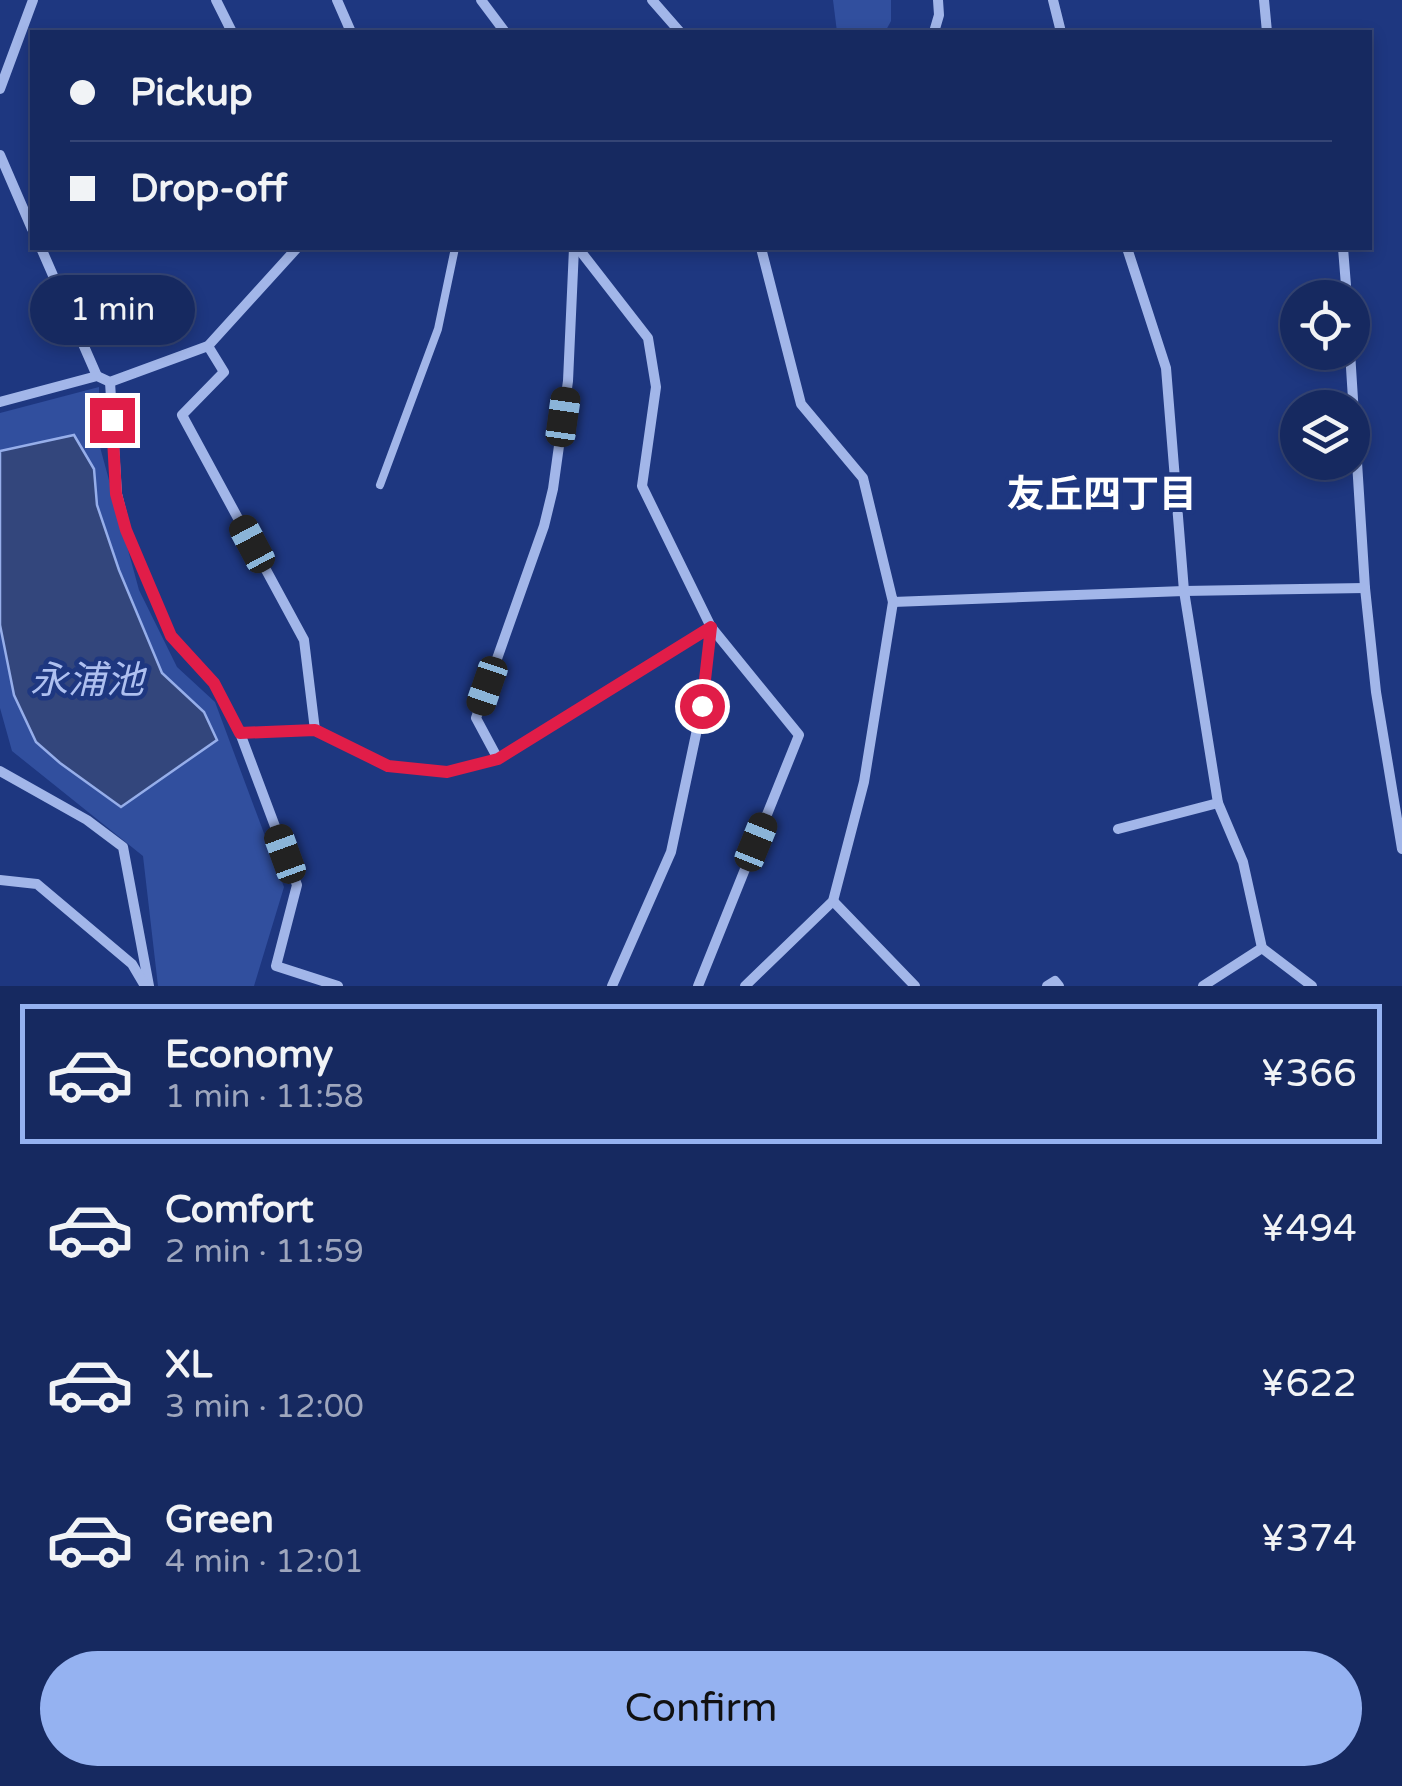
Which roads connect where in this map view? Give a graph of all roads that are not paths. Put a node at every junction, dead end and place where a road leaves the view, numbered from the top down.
1 (33, 0) edge
2 (216, 0) edge
3 (337, 0) edge
4 (481, 0) edge
5 (652, 0) edge
6 (938, 0) edge
7 (1053, 0) edge
8 (1264, 0) edge
9 (231, 30) edge
10 (350, 30) edge
11 (504, 30) edge
12 (678, 30) edge
13 (935, 30) edge
14 (1060, 30) edge
15 (1267, 30) edge
16 (0, 89) edge
17 (0, 155) edge
18 (30, 224) edge
19 (42, 250) edge
20 (295, 250) edge
21 (455, 250) edge
22 (576, 250) edge
23 (578, 250) edge
24 (762, 250) edge
25 (1128, 250) edge
26 (1344, 250) edge
27 (1345, 280) edge
28 (208, 346) junction
29 (1351, 370) edge
30 (97, 376) junction
31 (110, 382) junction
32 (0, 402) edge
33 (380, 485) dead end
34 (1365, 588) junction
35 (1184, 592) junction
36 (893, 602) junction
37 (711, 627) junction
38 (315, 730) junction
39 (240, 733) junction
40 (498, 759) junction
41 (0, 771) edge
42 (1218, 803) junction
43 (1118, 829) dead end
44 (1402, 848) edge
45 (0, 880) edge
46 (832, 901) junction
47 (1262, 948) junction
48 (147, 986) edge
49 (338, 986) edge
50 (612, 986) edge
51 (698, 986) edge
52 (745, 986) edge
53 (914, 986) edge
54 (1047, 986) edge
55 (1059, 986) edge
56 (1203, 986) edge
57 (1312, 986) edge

1 - 16 street
2 - 9 street
3 - 10 street
4 - 11 street
5 - 12 street
6 - 13 street
7 - 14 street
8 - 15 street
17 - 18 street
19 - 30 street
20 - 28 street
21 - 33 lane
22 - 40 street
23 - 37 street
24 - 36 street
25 - 35 street
26 - 27 street
28 - 31 street
28 - 38 street
29 - 34 street
30 - 31 street
30 - 32 street
31 - 39 street
34 - 35 street
34 - 44 street
35 - 36 street
35 - 42 street
36 - 46 street
37 - 40 street
37 - 50 street
37 - 51 street
38 - 39 street
38 - 40 street
39 - 49 street
41 - 48 street
42 - 43 street
42 - 47 street
45 - 48 street
46 - 52 street
46 - 53 street
47 - 56 street
47 - 57 street
54 - 55 street

